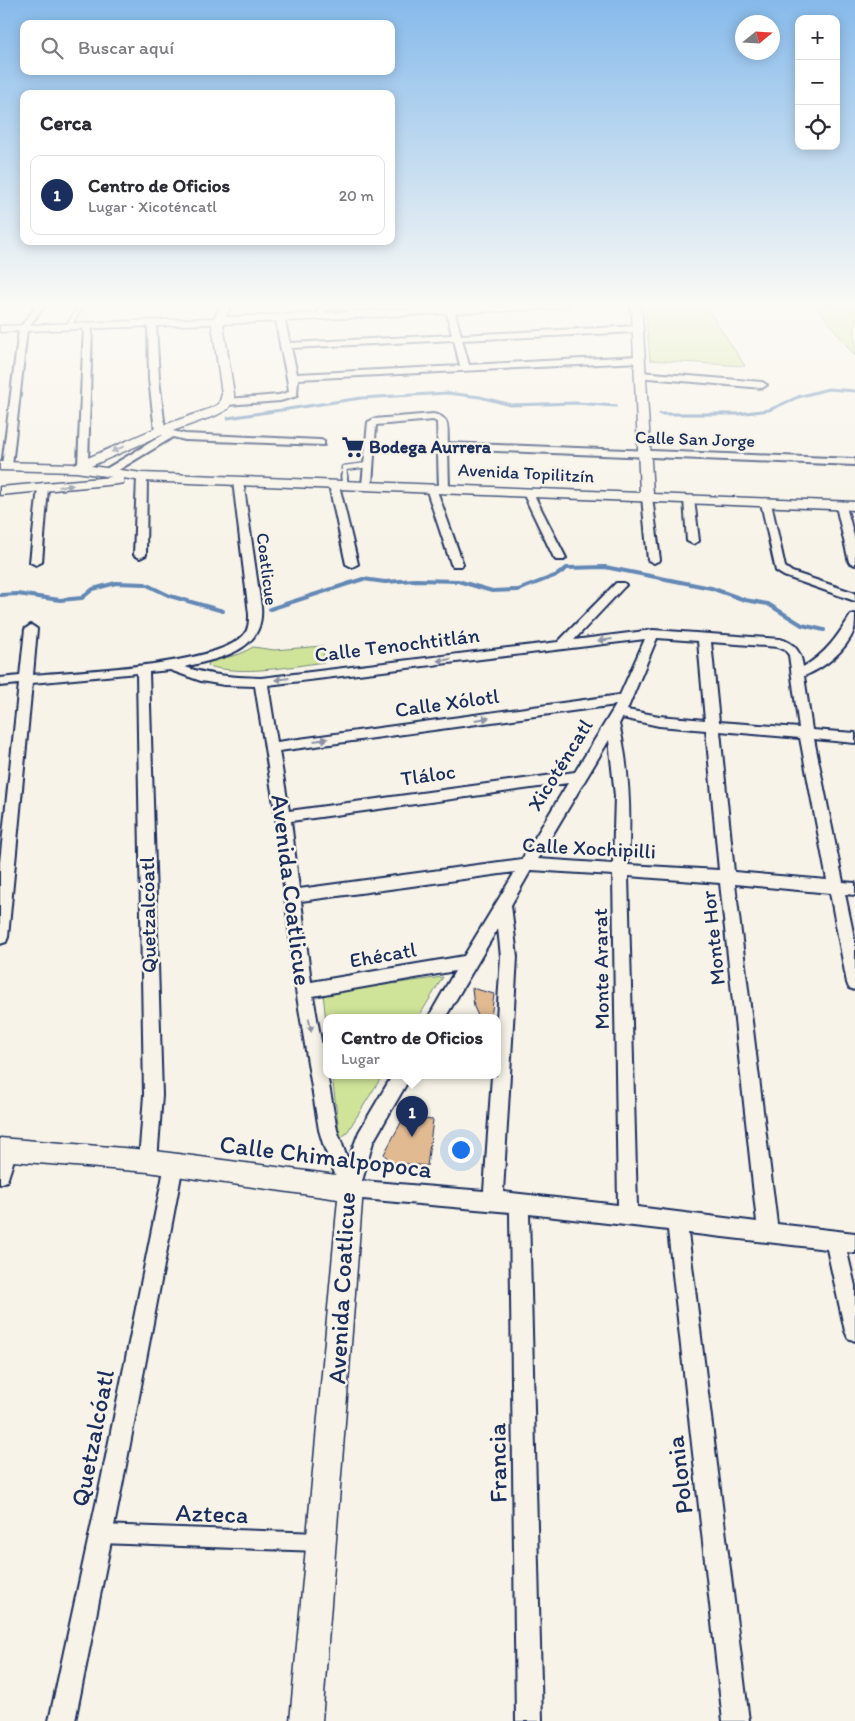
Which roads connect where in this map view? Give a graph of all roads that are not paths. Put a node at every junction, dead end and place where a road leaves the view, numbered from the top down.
1 (15, 385) edge
2 (85, 385) edge
3 (155, 385) edge
4 (227, 385) edge
5 (294, 385) edge
6 (640, 385) edge
7 (227, 402) junction
8 (165, 433) junction
9 (320, 443) dead end
10 (443, 446) junction
11 (643, 453) junction
12 (855, 462) edge
13 (368, 465) junction
14 (3, 466) edge
15 (80, 466) junction
16 (108, 472) junction
17 (139, 477) junction
18 (238, 481) junction
19 (339, 485) junction
20 (367, 485) junction
21 (43, 488) junction
22 (437, 488) junction
23 (0, 491) edge
24 (528, 493) junction
25 (646, 497) junction
26 (689, 499) junction
27 (766, 502) junction
28 (848, 506) edge
29 (693, 541) dead end
30 (140, 555) dead end
31 (560, 558) dead end
32 (654, 560) dead end
33 (36, 562) dead end
34 (855, 562) edge
35 (352, 564) dead end
36 (457, 564) dead end
37 (620, 585) dead end
38 (855, 597) edge
39 (855, 618) edge
40 (31, 628) dead end
41 (654, 634) junction
42 (704, 638) junction
43 (562, 645) junction
44 (172, 666) junction
45 (143, 668) junction
46 (798, 674) junction
47 (25, 679) junction
48 (0, 682) edge
49 (261, 682) junction
50 (626, 699) junction
51 (616, 718) junction
52 (712, 727) junction
53 (806, 734) junction
54 (855, 738) edge
55 (273, 747) junction
56 (579, 776) junction
57 (283, 817) junction
58 (527, 864) junction
59 (620, 870) junction
60 (728, 877) junction
61 (836, 887) junction
62 (855, 889) edge
63 (292, 896) junction
64 (503, 904) junction
65 (0, 937) edge
66 (470, 962) junction
67 (855, 983) edge
68 (304, 990) junction
69 (438, 1014) edge
70 (501, 1078) edge
71 (400, 1079) edge
72 (501, 1079) edge
73 (4, 1150) edge
74 (148, 1161) junction
75 (174, 1165) junction
76 (0, 1175) edge
77 (351, 1189) junction
78 (493, 1201) junction
79 (519, 1203) junction
80 (628, 1216) junction
81 (677, 1223) junction
82 (768, 1232) junction
83 (845, 1242) edge
84 (855, 1331) edge
85 (100, 1534) junction
86 (322, 1542) junction
87 (62, 1721) edge
88 (306, 1721) edge
89 (530, 1721) edge
90 (736, 1721) edge

1 - 14 street
2 - 15 street
3 - 8 street
4 - 7 street
5 - 7 street
6 - 11 street
7 - 8 street
8 - 9 street
8 -> 15 street
8 - 16 street
10 - 11 street, Calle San Jorge
10 - 13 street
10 - 22 street
11 - 12 street, Calle San Jorge
11 - 25 street
13 - 19 lane
13 - 20 street
14 - 15 street
15 - 16 street
16 - 17 street
17 - 18 street, Avenida Topilitzín
21 -> 17 street
17 - 30 street
18 - 19 street, Avenida Topilitzín
18 - 44 street, Coatlicue
19 - 20 street, Avenida Topilitzín
19 - 35 street
20 - 22 street, Avenida Topilitzín
21 - 23 street
21 - 33 street
22 - 24 street, Avenida Topilitzín
22 - 36 street
24 - 25 street, Avenida Topilitzín
24 - 31 street
25 - 26 street, Avenida Topilitzín
25 - 32 street
26 - 27 street, Avenida Topilitzín
26 - 29 street
27 - 28 street, Avenida Topilitzín
27 - 38 street
28 - 34 street
37 - 43 street
39 - 46 street
40 - 47 street
41 - 42 street, Calle Tenochtitlán
41 -> 43 street, Calle Tenochtitlán
41 - 50 street, Xicoténcatl
42 - 46 street, Calle Tenochtitlán
42 - 52 street, Monte Hor
43 -> 49 street, Calle Tenochtitlán
44 - 45 street, Calle Tenochtitlán
44 - 49 street, Calle Tenochtitlán
45 - 47 street, Calle Tenochtitlán
45 - 74 street, Quetzalcóatl
46 - 53 street
47 - 48 street, Calle Tenochtitlán
47 - 65 street
49 - 55 street, Avenida Coatlicue
50 - 51 street, Xicoténcatl
55 -> 50 street, Calle Xólotl
51 - 52 street
51 - 56 street, Xicoténcatl
51 - 59 street, Monte Ararat
52 - 53 street
52 - 60 street, Monte Hor
53 - 54 street
53 - 61 street
55 - 57 street, Avenida Coatlicue
56 - 57 street, Tláloc
56 - 58 street, Xicoténcatl
57 - 63 street, Avenida Coatlicue
58 - 59 street, Calle Xochipilli
58 - 63 street, Calle Xochipilli
58 - 64 street, Xicoténcatl
59 - 60 street, Calle Xochipilli
59 - 80 street, Monte Ararat
60 - 61 street, Calle Xochipilli
60 - 82 street, Monte Hor
61 - 62 street, Calle Xochipilli
61 - 67 street
63 - 68 street, Avenida Coatlicue
64 - 66 street, Xicoténcatl
64 - 70 street
66 - 68 street, Ehécatl
66 - 69 street, Xicoténcatl
68 -> 77 street, Avenida Coatlicue
71 - 77 street
72 - 78 street
73 - 74 street, Calle Chimalpopoca
73 - 76 street
74 - 75 street, Calle Chimalpopoca
75 - 77 street, Calle Chimalpopoca
75 - 85 street, Quetzalcóatl
77 - 78 street, Calle Chimalpopoca
77 - 86 street, Avenida Coatlicue
78 - 79 street, Calle Chimalpopoca
79 - 80 street, Calle Chimalpopoca
79 - 89 street, Francia
80 - 81 street, Calle Chimalpopoca
81 - 82 street, Calle Chimalpopoca
81 - 90 street, Polonia
82 - 83 street, Calle Chimalpopoca
83 - 84 street
85 - 86 street, Azteca
85 - 87 street, Quetzalcóatl
86 - 88 street, Avenida Coatlicue

